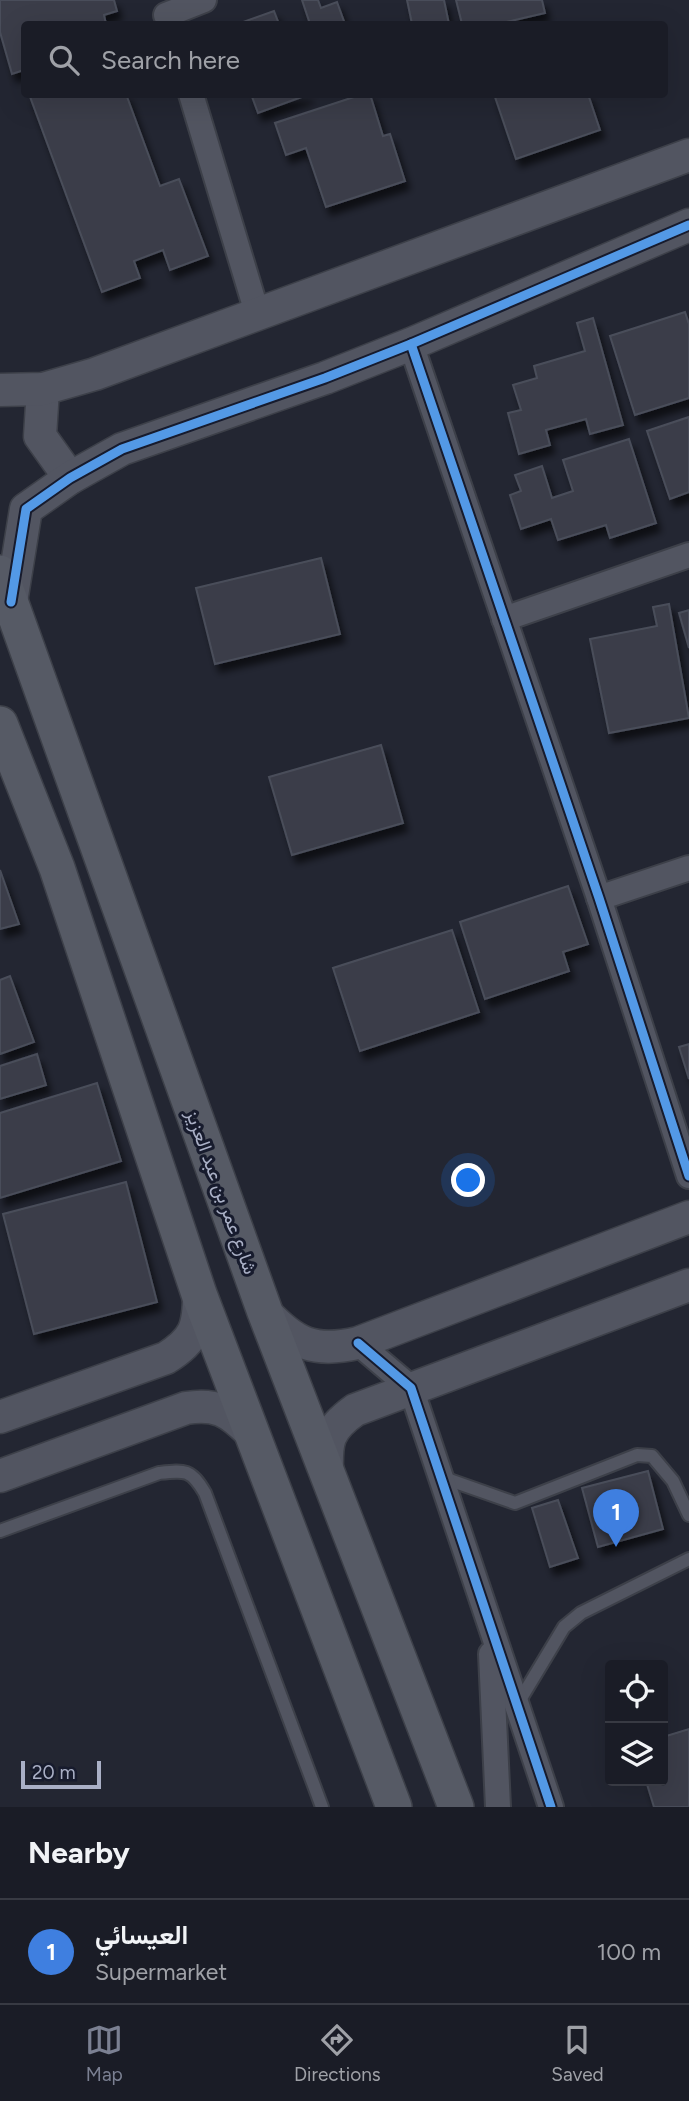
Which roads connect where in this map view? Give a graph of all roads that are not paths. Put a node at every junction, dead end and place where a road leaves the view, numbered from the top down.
1 (204, 0) edge
2 (166, 13) edge
3 (192, 98) edge
4 (689, 155) edge
5 (689, 225) edge
6 (258, 316) junction
7 (411, 344) junction
8 (0, 390) edge
9 (43, 390) junction
10 (70, 478) junction
11 (689, 555) edge
12 (6, 587) edge
13 (504, 619) junction
14 (3, 740) edge
15 (689, 868) edge
16 (599, 898) junction
17 (689, 1176) edge
18 (689, 1217) edge
19 (689, 1285) edge
20 (199, 1294) junction
21 (265, 1312) junction
22 (358, 1343) junction
23 (411, 1388) junction
24 (0, 1417) edge
25 (250, 1432) junction
26 (327, 1473) junction
27 (0, 1476) edge
28 (441, 1477) junction
29 (689, 1515) edge
30 (0, 1531) edge
31 (689, 1559) edge
32 (490, 1624) junction
33 (517, 1705) junction
34 (323, 1807) edge
35 (394, 1807) edge
36 (456, 1807) edge
37 (498, 1807) edge
38 (551, 1807) edge

1 - 2 street
3 - 6 street
4 - 6 street
5 - 7 street
6 - 9 street
7 - 10 street
7 - 13 street
8 - 9 street
9 - 10 street
10 - 12 street
11 - 13 street
12 - 21 main road, شارع عمر بن عبد العزيز
13 - 16 street
14 - 20 main road
15 - 16 street
16 - 17 street
18 - 22 street
19 - 23 street
20 - 24 street
20 - 25 main road
21 - 22 street
21 - 26 main road, شارع عمر بن عبد العزيز
22 - 23 street
23 - 26 street
23 - 28 street
25 - 27 street
25 - 35 main road
26 - 36 main road, شارع عمر بن عبد العزيز
28 - 29 lane
28 - 32 street
30 - 34 lane
31 - 33 lane
32 - 33 street
32 - 37 street
33 - 38 street

